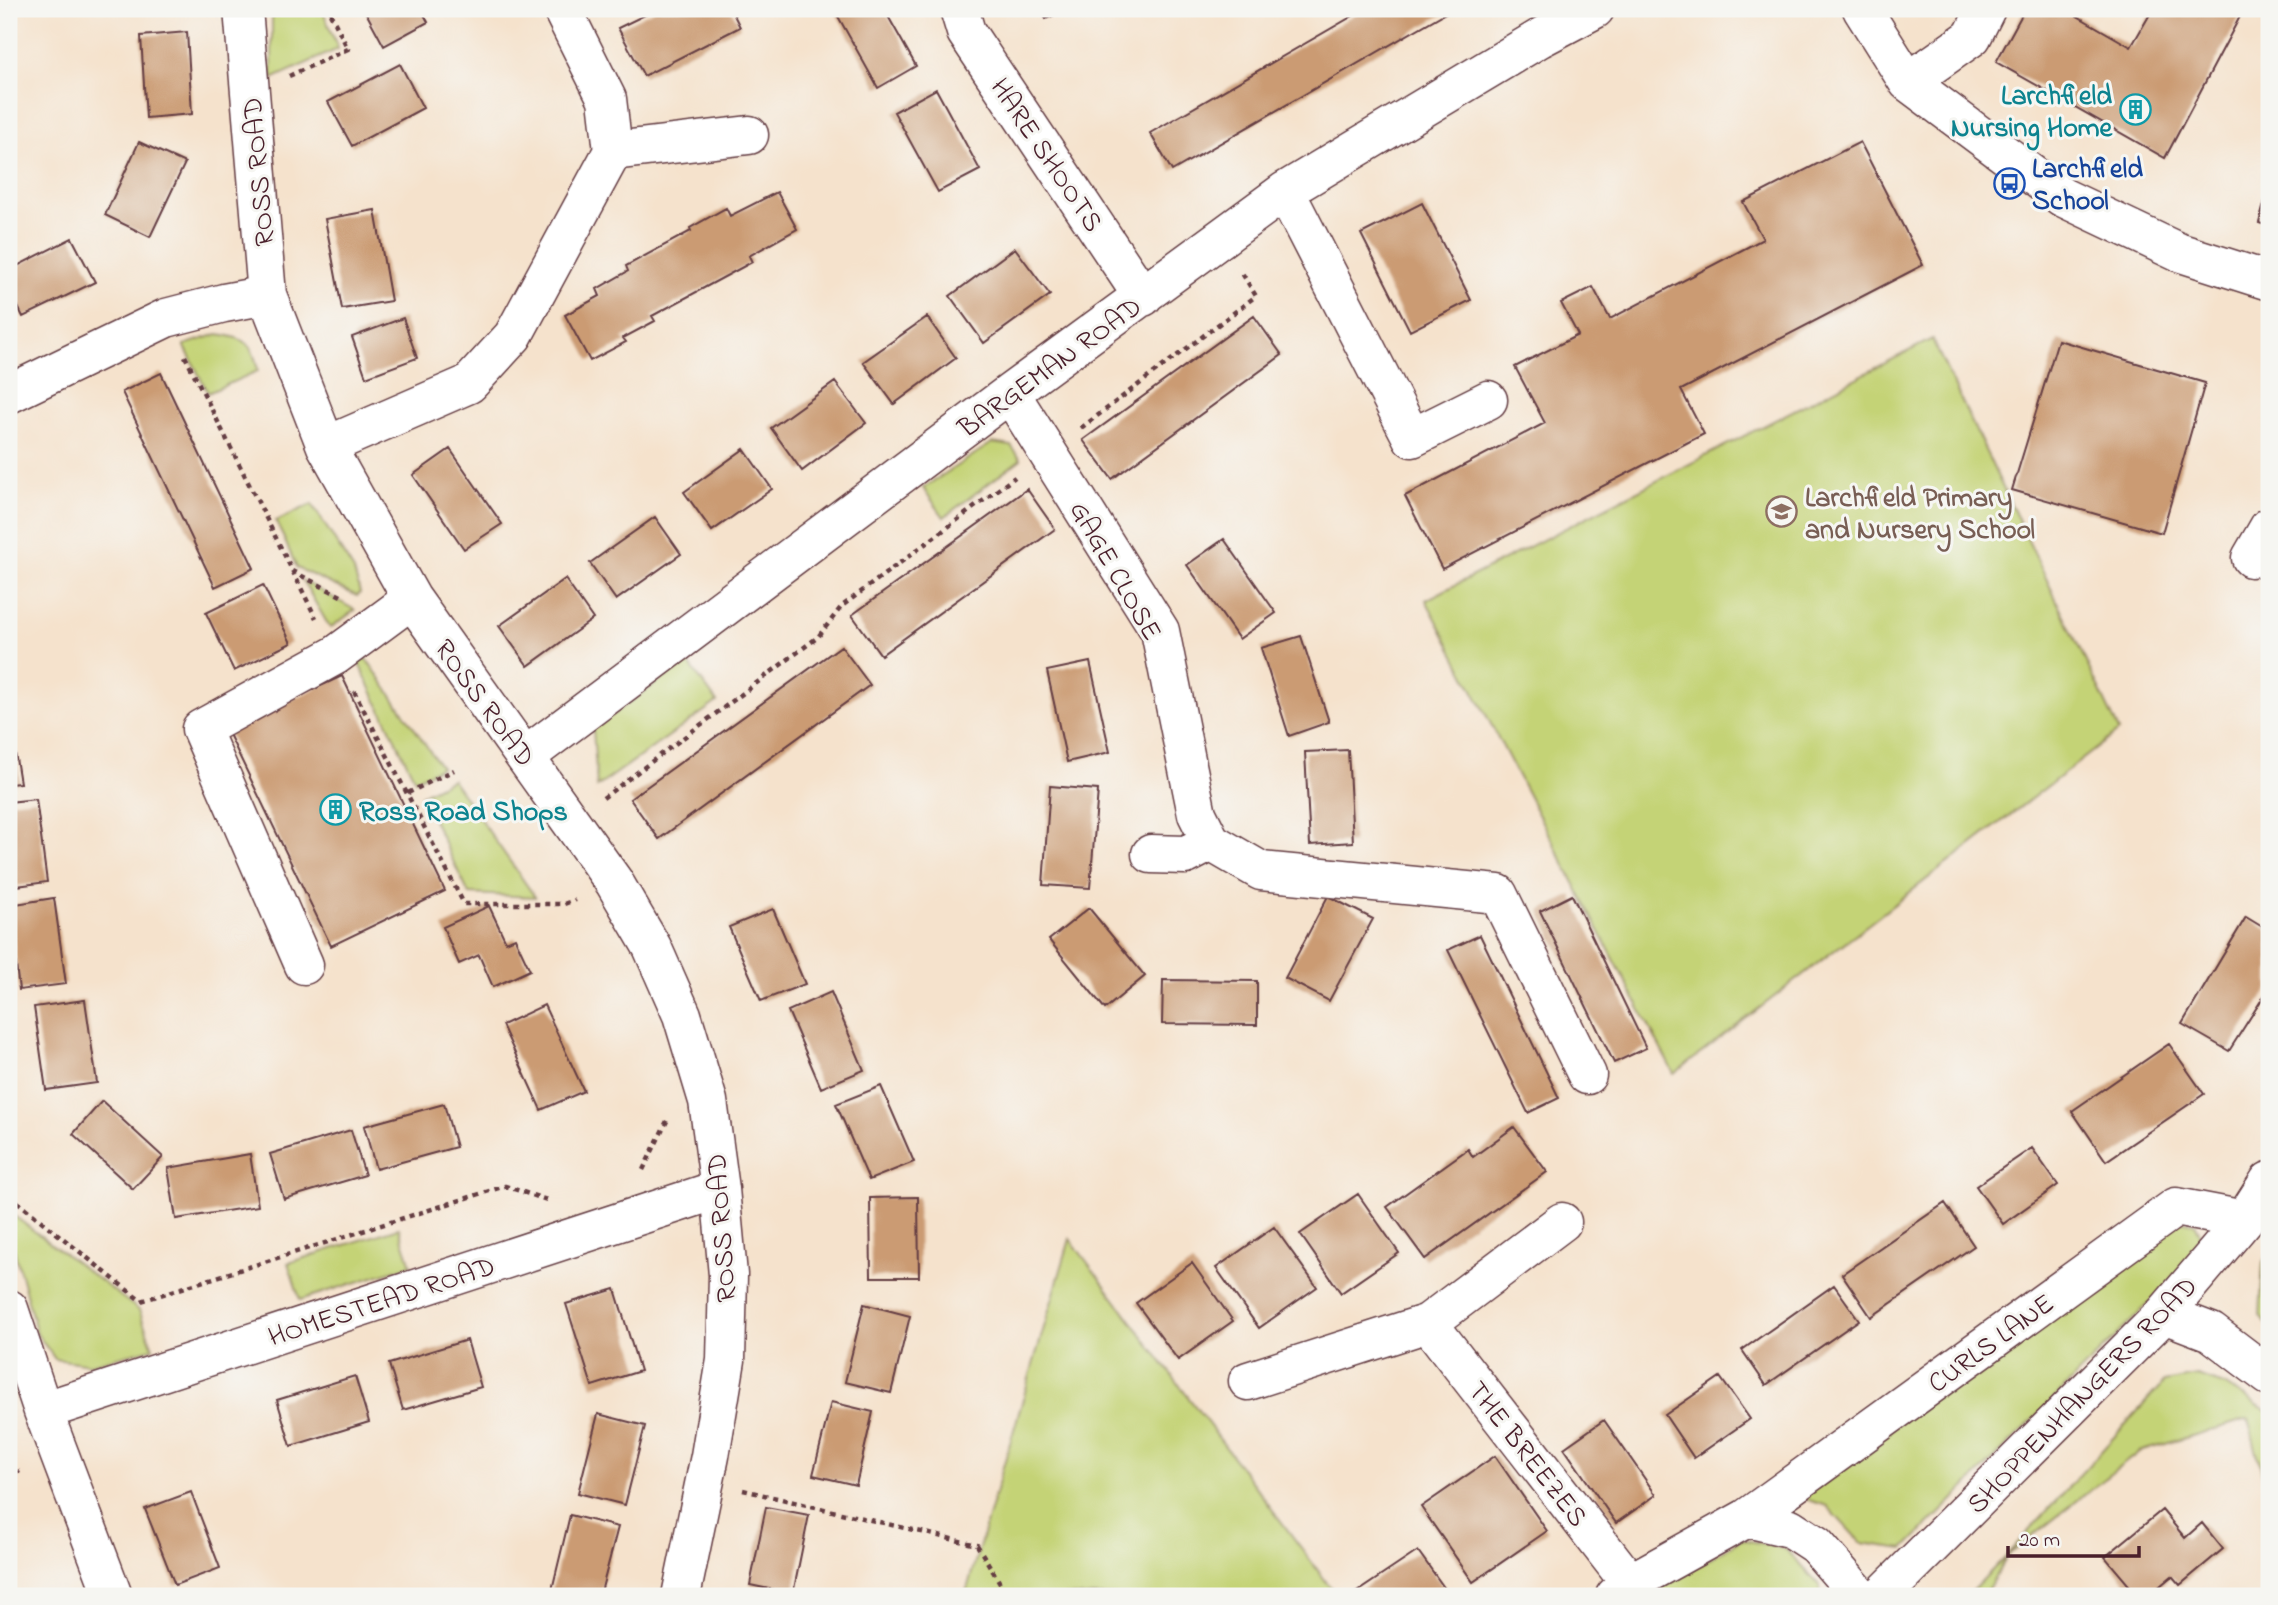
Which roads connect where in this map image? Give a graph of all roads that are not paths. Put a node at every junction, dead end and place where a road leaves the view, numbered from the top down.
1 (243, 9) edge
2 (562, 9) edge
3 (959, 9) edge
4 (1595, 9) edge
5 (1862, 9) edge
6 (1986, 9) edge
7 (1908, 82) junction
8 (749, 135) dead end
9 (613, 151) junction
10 (1286, 191) junction
11 (2269, 281) edge
12 (267, 295) junction
13 (1143, 296) junction
14 (1010, 393) junction
15 (9, 394) edge
16 (1488, 400) dead end
17 (326, 446) junction
18 (398, 609) junction
19 (526, 756) junction
20 (1211, 842) junction
21 (1152, 854) dead end
22 (304, 965) dead end
23 (1587, 1075) dead end
24 (2269, 1181) edge
25 (720, 1189) junction
26 (2244, 1220) junction
27 (1562, 1222) dead end
28 (9, 1309) edge
29 (2164, 1314) junction
30 (1428, 1323) junction
31 (2269, 1376) edge
32 (1248, 1381) dead end
33 (43, 1410) junction
34 (1747, 1518) junction
35 (1623, 1590) edge
36 (113, 1596) edge
37 (681, 1596) edge
38 (1860, 1596) edge
39 (1881, 1596) edge

1 - 12 street, ROSS ROAD
2 - 9 street
3 - 13 street, HARE SHOOTS
4 - 10 street, BARGEMAN ROAD
5 - 7 street
6 - 7 street
7 - 11 street
8 - 9 street
9 - 17 street
10 - 13 street, BARGEMAN ROAD
10 - 16 street
12 - 15 street
12 - 17 street, ROSS ROAD
13 - 14 street, BARGEMAN ROAD
14 - 19 street, BARGEMAN ROAD
14 - 20 street, GAGE CLOSE
17 - 18 street, ROSS ROAD
18 - 19 street, ROSS ROAD
18 - 22 street
19 - 25 street, ROSS ROAD
20 - 21 street
20 - 23 street
24 - 26 street, SHOPPENHANGERS ROAD
25 - 33 street, HOMESTEAD ROAD
25 - 37 street, ROSS ROAD
26 - 29 street, SHOPPENHANGERS ROAD
26 - 34 street, CURLS LANE
27 - 30 street
28 - 33 street
29 - 31 street
29 - 39 street, SHOPPENHANGERS ROAD
30 - 32 street
30 - 35 street, THE BREEZES
33 - 36 street
34 - 35 street, CURLS LANE
34 - 38 street

